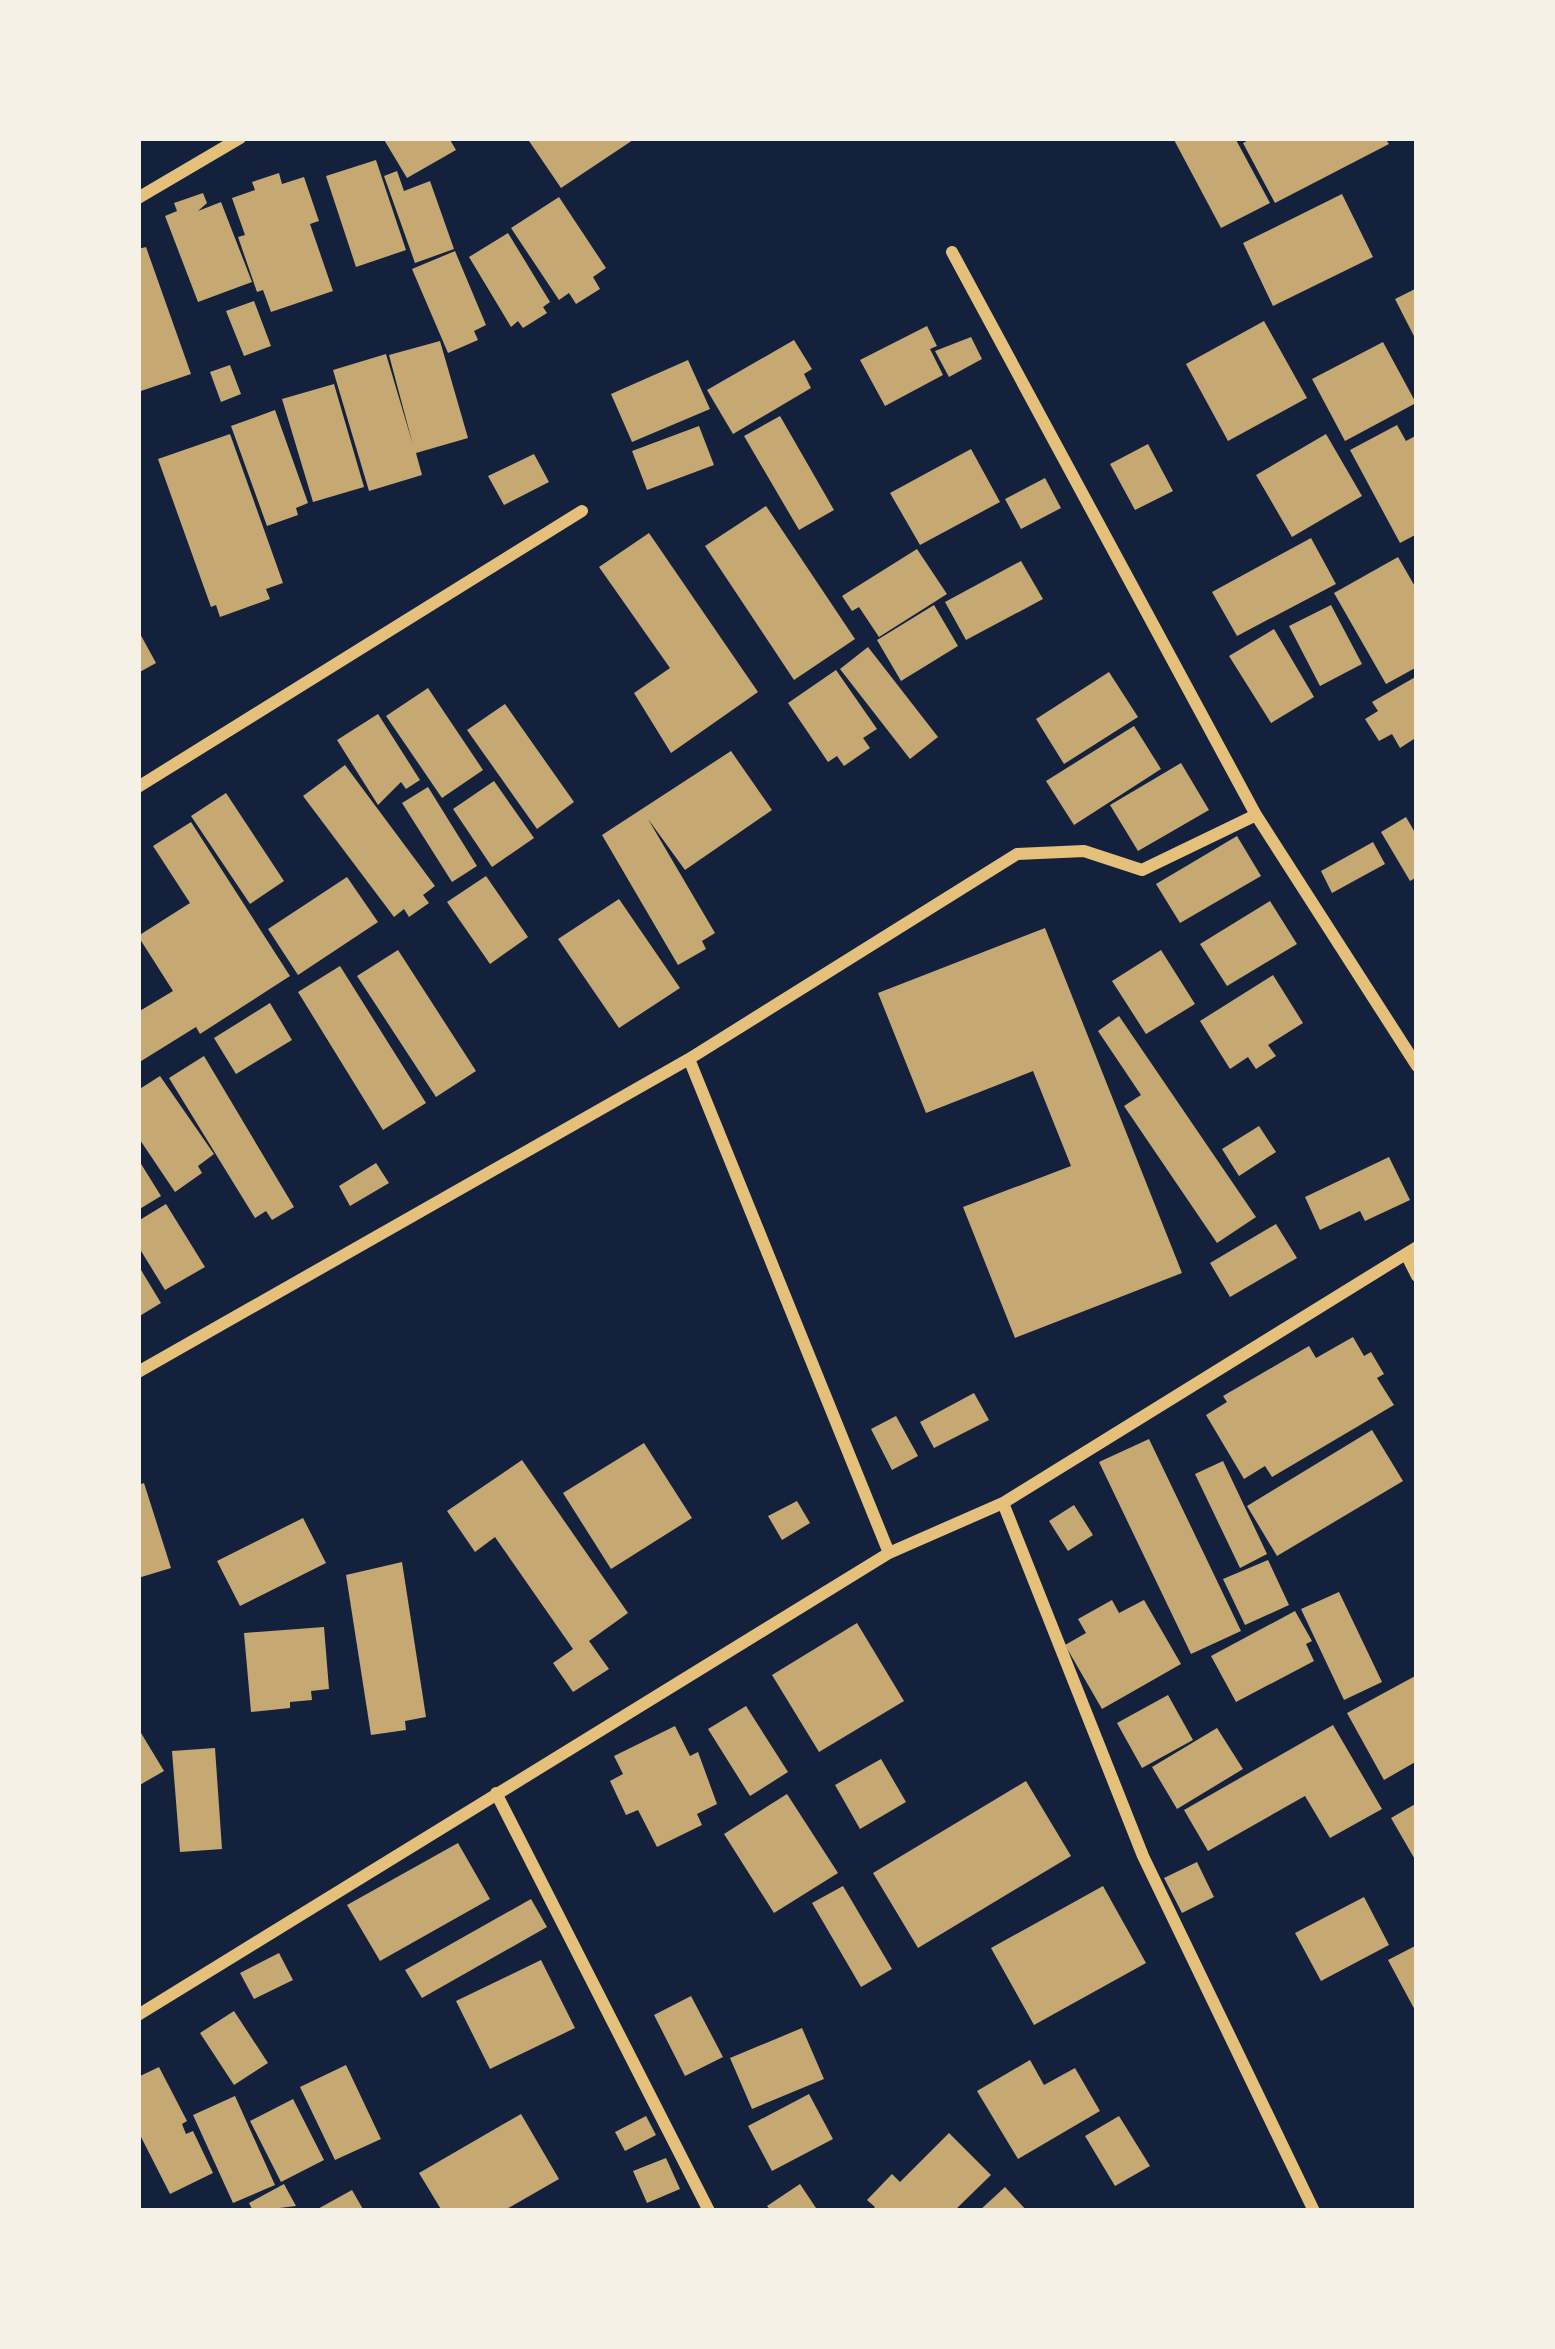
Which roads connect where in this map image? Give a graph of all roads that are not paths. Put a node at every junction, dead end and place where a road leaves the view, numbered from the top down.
1 (240, 138) edge
2 (138, 198) edge
3 (952, 252) dead end
4 (582, 511) dead end
5 (138, 787) edge
6 (1256, 815) junction
7 (689, 1059) junction
8 (1417, 1066) edge
9 (1412, 1250) edge
10 (1417, 1276) edge
11 (138, 1372) edge
12 (1004, 1503) junction
13 (889, 1553) junction
14 (496, 1793) junction
15 (138, 2015) edge
16 (709, 2211) edge
17 (1314, 2211) edge

1 - 2 street
3 - 6 street
4 - 5 street
6 - 7 street
6 - 8 street
7 - 11 street
7 - 13 street
9 - 10 street
9 - 12 street
12 - 13 street
12 - 17 street
13 - 14 street
14 - 15 street
14 - 16 street

